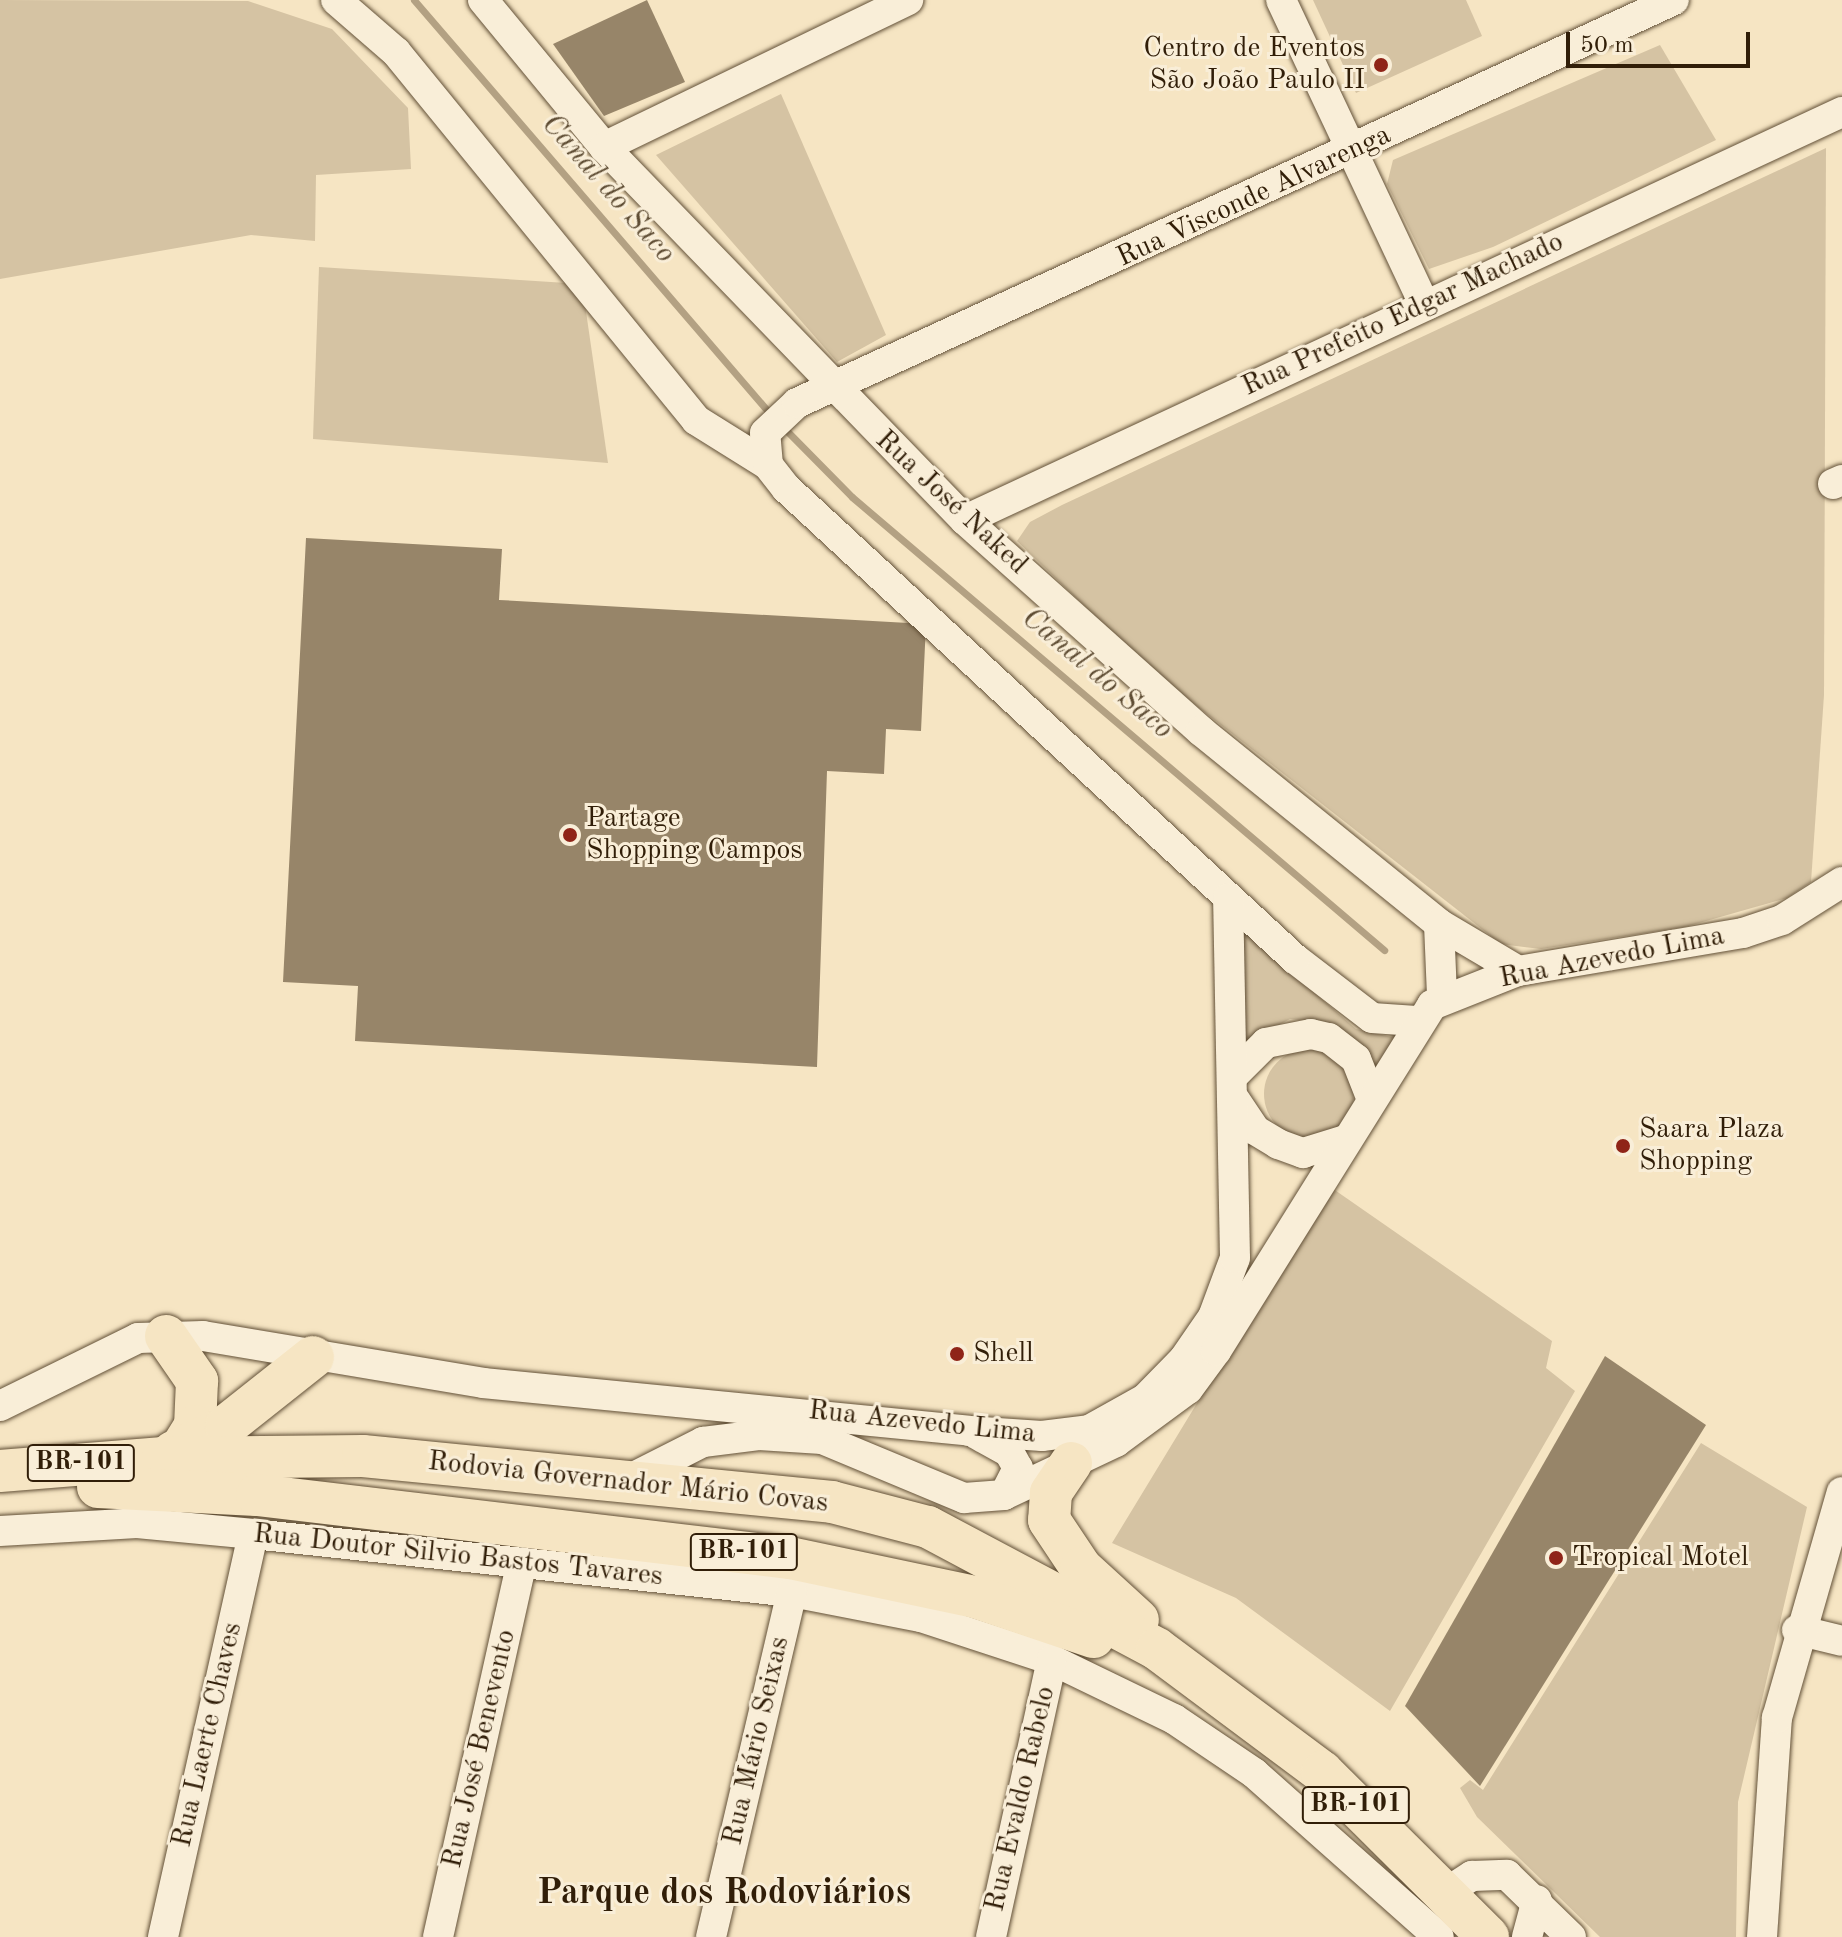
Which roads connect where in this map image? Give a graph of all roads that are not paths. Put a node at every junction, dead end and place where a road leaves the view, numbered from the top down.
1 (336, 0) edge
2 (483, 0) edge
3 (908, 0) edge
4 (1281, 0) edge
5 (1674, 0) edge
6 (1842, 112) edge
7 (604, 147) junction
8 (1355, 151) junction
9 (1424, 304) junction
10 (833, 391) junction
11 (769, 422) junction
12 (710, 430) junction
13 (768, 465) junction
14 (965, 520) junction
15 (1842, 882) edge
16 (1228, 898) junction
17 (1439, 924) junction
18 (1518, 971) junction
19 (1442, 997) junction
20 (1416, 1021) junction
21 (1235, 1087) junction
22 (1371, 1097) junction
23 (1345, 1140) junction
24 (166, 1336) junction
25 (313, 1357) junction
26 (0, 1406) edge
27 (969, 1431) junction
28 (173, 1451) junction
29 (1071, 1463) junction
30 (0, 1471) edge
31 (630, 1479) junction
32 (1842, 1492) edge
33 (0, 1494) edge
34 (1004, 1495) junction
35 (395, 1509) junction
36 (0, 1531) edge
37 (253, 1534) junction
38 (522, 1562) junction
39 (792, 1592) junction
40 (1797, 1630) junction
41 (1842, 1641) edge
42 (1052, 1660) junction
43 (1211, 1689) junction
44 (1447, 1892) junction
45 (1537, 1900) junction
46 (163, 1937) edge
47 (438, 1937) edge
48 (711, 1937) edge
49 (991, 1937) edge
50 (1439, 1937) edge
51 (1488, 1937) edge
52 (1527, 1937) edge
53 (1571, 1937) edge
54 (1762, 1937) edge

1 - 12 street
2 - 7 street, Rua José Naked
3 - 7 street
4 - 8 street
5 - 8 street, Rua Visconde Alvarenga
6 - 9 street, Rua Prefeito Edgar Machado
7 - 10 street, Rua José Naked
8 - 9 street
8 - 10 street, Rua Visconde Alvarenga
9 - 14 street, Rua Prefeito Edgar Machado
10 - 11 street, Rua Visconde Alvarenga
10 - 14 street, Rua José Naked
11 - 12 street, Rua Visconde Alvarenga
11 - 13 street
12 - 13 street
13 - 16 street
14 - 17 street, Rua José Naked
15 - 18 street, Rua Azevedo Lima
16 - 20 street
16 - 21 street, Rua Azevedo Lima
17 - 18 street, Rua José Naked
17 - 19 street
18 - 19 street, Rua Azevedo Lima
19 - 20 street, Rua Azevedo Lima
20 - 22 street, Rua Azevedo Lima
21 - 22 street
21 - 23 street
21 - 27 street, Rua Azevedo Lima
22 - 23 street, Rua Azevedo Lima
23 - 29 street, Rua Azevedo Lima
24 - 25 street, Rua Azevedo Lima
24 - 26 street
24 - 28 highway
25 - 27 street, Rua Azevedo Lima
25 - 28 highway
27 - 34 street
28 - 30 highway, Rodovia Governador Mário Covas / BR-101
28 - 31 highway, Rodovia Governador Mário Covas / BR-101
29 - 34 street, Rua Azevedo Lima
29 - 43 highway
31 - 34 street, Rua Azevedo Lima
31 - 35 highway
31 - 43 highway, Rodovia Governador Mário Covas / BR-101
32 - 40 street
33 - 35 highway, Rodovia Governador Mário Covas / BR-101
35 - 43 highway, Rodovia Governador Mário Covas / BR-101
36 - 37 street, Rua Doutor Silvio Bastos Tavares
37 - 38 street, Rua Doutor Silvio Bastos Tavares
37 - 46 street, Rua Laerte Chaves
38 - 39 street, Rua Doutor Silvio Bastos Tavares
38 - 47 street, Rua José Benevento
39 - 42 street, Rua Doutor Silvio Bastos Tavares
39 - 48 street, Rua Mário Seixas
40 - 41 street
40 - 54 street
42 - 49 street, Rua Evaldo Rabelo
42 - 50 street, Rua Doutor Silvio Bastos Tavares
43 - 44 highway, Rodovia Governador Mário Covas / BR-101
44 - 45 street
44 - 51 highway, Rodovia Governador Mário Covas / BR-101
45 - 52 street
45 - 53 street

